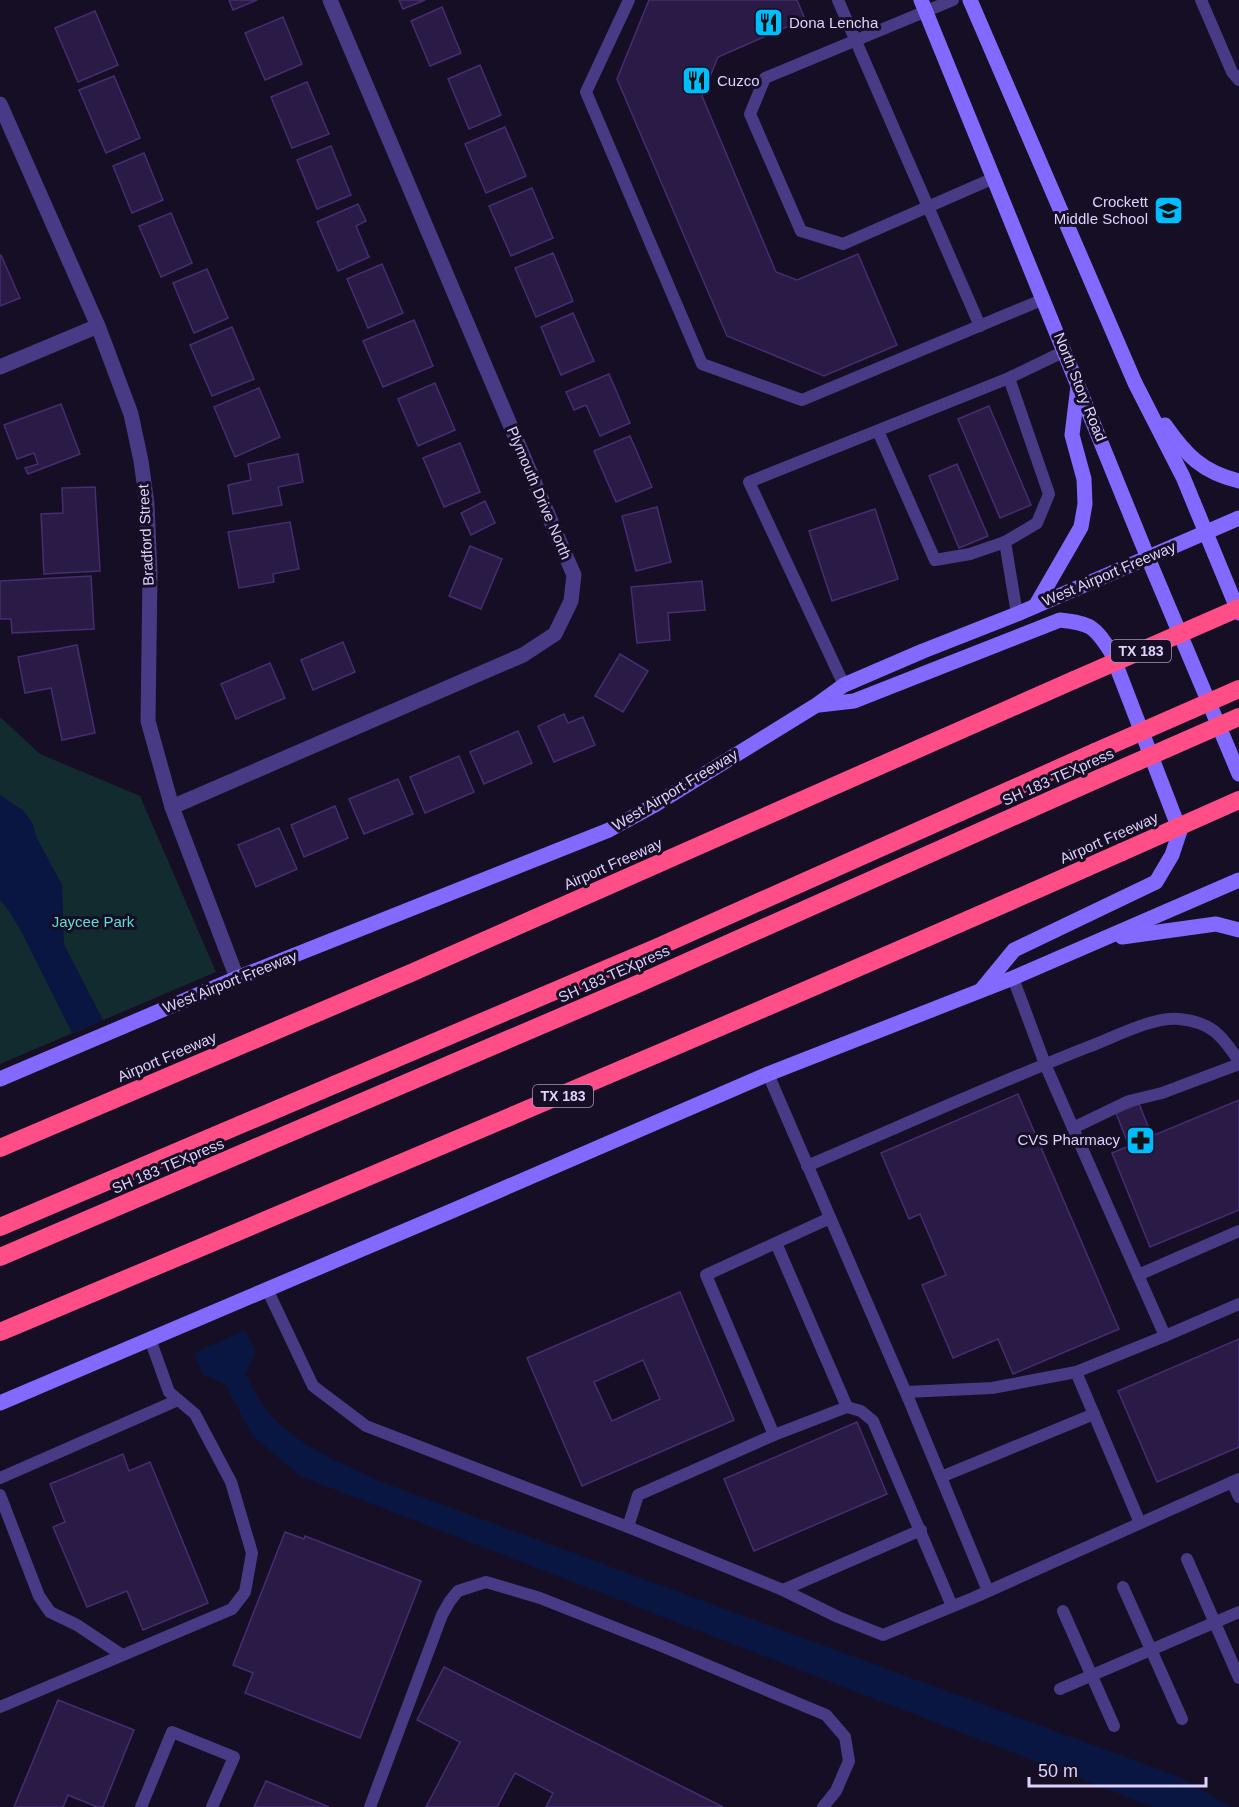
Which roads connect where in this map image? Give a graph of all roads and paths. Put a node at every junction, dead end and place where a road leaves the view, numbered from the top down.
1 (330, 0) edge
2 (629, 0) edge
3 (838, 0) edge
4 (953, 0) edge
5 (970, 0) edge
6 (1201, 0) edge
7 (924, 6) edge
8 (855, 41) junction
9 (1239, 80) edge
10 (0, 104) edge
11 (994, 178) junction
12 (928, 207) junction
13 (1044, 299) junction
14 (98, 326) junction
15 (980, 326) junction
16 (1065, 351) junction
17 (0, 367) edge
18 (1009, 378) junction
19 (1078, 383) junction
20 (1135, 383) junction
21 (878, 430) junction
22 (1239, 481) edge
23 (1239, 518) edge
24 (1206, 532) junction
25 (1005, 542) junction
26 (1148, 558) junction
27 (1239, 601) edge
28 (1036, 605) junction
29 (1239, 608) edge
30 (1017, 614) junction
31 (1239, 614) edge
32 (1208, 622) junction
33 (844, 686) junction
34 (1239, 689) edge
35 (815, 706) junction
36 (1239, 717) edge
37 (1239, 774) edge
38 (1239, 800) edge
39 (172, 807) junction
40 (1239, 880) edge
41 (1239, 930) edge
42 (1101, 940) junction
43 (237, 978) junction
44 (1013, 978) junction
45 (980, 991) junction
46 (1239, 1063) edge
47 (1045, 1064) junction
48 (768, 1074) junction
49 (0, 1079) edge
50 (1073, 1128) junction
51 (0, 1148) edge
52 (807, 1166) junction
53 (831, 1218) junction
54 (0, 1227) edge
55 (1239, 1231) edge
56 (776, 1243) junction
57 (0, 1257) edge
58 (1138, 1275) junction
59 (267, 1289) junction
60 (1239, 1304) edge
61 (0, 1332) edge
62 (1165, 1336) junction
63 (150, 1339) junction
64 (1076, 1372) junction
65 (906, 1392) junction
66 (178, 1400) junction
67 (0, 1403) edge
68 (847, 1407) junction
69 (1094, 1414) junction
70 (774, 1435) junction
71 (941, 1477) junction
72 (0, 1478) edge
73 (1236, 1480) edge
74 (0, 1495) edge
75 (1239, 1497) edge
76 (1140, 1523) junction
77 (628, 1527) junction
78 (921, 1530) junction
79 (1187, 1559) dead end
80 (1123, 1587) dead end
81 (783, 1590) junction
82 (988, 1591) junction
83 (952, 1606) junction
84 (1063, 1611) dead end
85 (1239, 1612) edge
86 (1215, 1623) junction
87 (1151, 1650) junction
88 (122, 1655) junction
89 (1092, 1676) junction
90 (1239, 1678) edge
91 (1060, 1689) dead end
92 (0, 1707) edge
93 (1182, 1719) dead end
94 (1114, 1726) dead end
95 (141, 1807) edge
96 (212, 1807) edge
97 (370, 1807) edge
98 (823, 1807) edge

1 - 39 street, Plymouth Drive North
2 - 15 lane
3 - 8 lane
4 - 7 lane
5 - 20 main road
6 - 9 lane
7 - 8 lane
7 - 11 main road, North Story Road
8 - 12 lane
8 - 12 lane
10 - 14 street, Bradford Street
11 - 12 lane
11 - 13 main road, North Story Road
12 - 15 lane
13 - 15 lane
13 - 16 main road, North Story Road
14 - 17 street
14 - 39 street, Bradford Street
16 - 18 lane
16 - 19 main road, North Story Road
18 - 21 lane
18 - 25 lane
19 - 26 main road, North Story Road
19 - 28 main road
20 - 22 main road
20 - 24 main road
21 - 25 lane
21 - 33 lane
23 - 24 main road, West Airport Freeway
24 - 26 main road, West Airport Freeway
24 - 31 main road
25 - 30 lane
26 - 28 main road, West Airport Freeway
26 - 37 main road, North Story Road
27 - 32 highway, bridge
28 - 30 main road, West Airport Freeway
29 - 32 highway, Airport Freeway / TX 183, bridge
30 - 33 main road, West Airport Freeway
31 - 32 highway, bridge
32 - 51 highway, Airport Freeway / TX 183, bridge
33 - 35 main road, West Airport Freeway
34 - 54 highway, SH 183 TEXpress, bridge
35 - 43 main road, West Airport Freeway
35 - 45 main road
36 - 57 highway, SH 183 TEXpress, bridge
38 - 61 highway, Airport Freeway / TX 183, bridge
39 - 43 street, Bradford Street
40 - 42 main road
41 - 42 main road
42 - 44 main road
43 - 49 main road, West Airport Freeway
44 - 45 main road
44 - 47 lane
45 - 48 main road
46 - 47 lane
46 - 50 lane
47 - 50 lane
47 - 52 lane
48 - 52 lane
48 - 59 main road
50 - 58 lane
52 - 53 lane
53 - 56 lane
53 - 65 lane
55 - 58 lane
56 - 68 lane
56 - 70 lane
58 - 62 lane
59 - 63 main road
59 - 77 lane
60 - 62 lane
62 - 64 lane
63 - 66 lane
63 - 67 main road
64 - 65 lane
64 - 69 lane
65 - 71 lane
66 - 72 lane
66 - 88 lane
68 - 70 lane
68 - 78 lane
69 - 71 lane
69 - 76 lane
70 - 77 lane
71 - 82 lane
73 - 75 lane
73 - 76 lane
74 - 88 lane
76 - 82 lane
77 - 81 lane
78 - 81 lane
78 - 83 lane
79 - 86 lane
80 - 87 lane
81 - 83 lane
82 - 83 lane
84 - 89 lane
85 - 86 lane
86 - 87 lane
86 - 90 lane
87 - 89 lane
87 - 93 lane
88 - 92 lane
89 - 91 lane
89 - 94 lane
95 - 96 lane
97 - 98 lane

